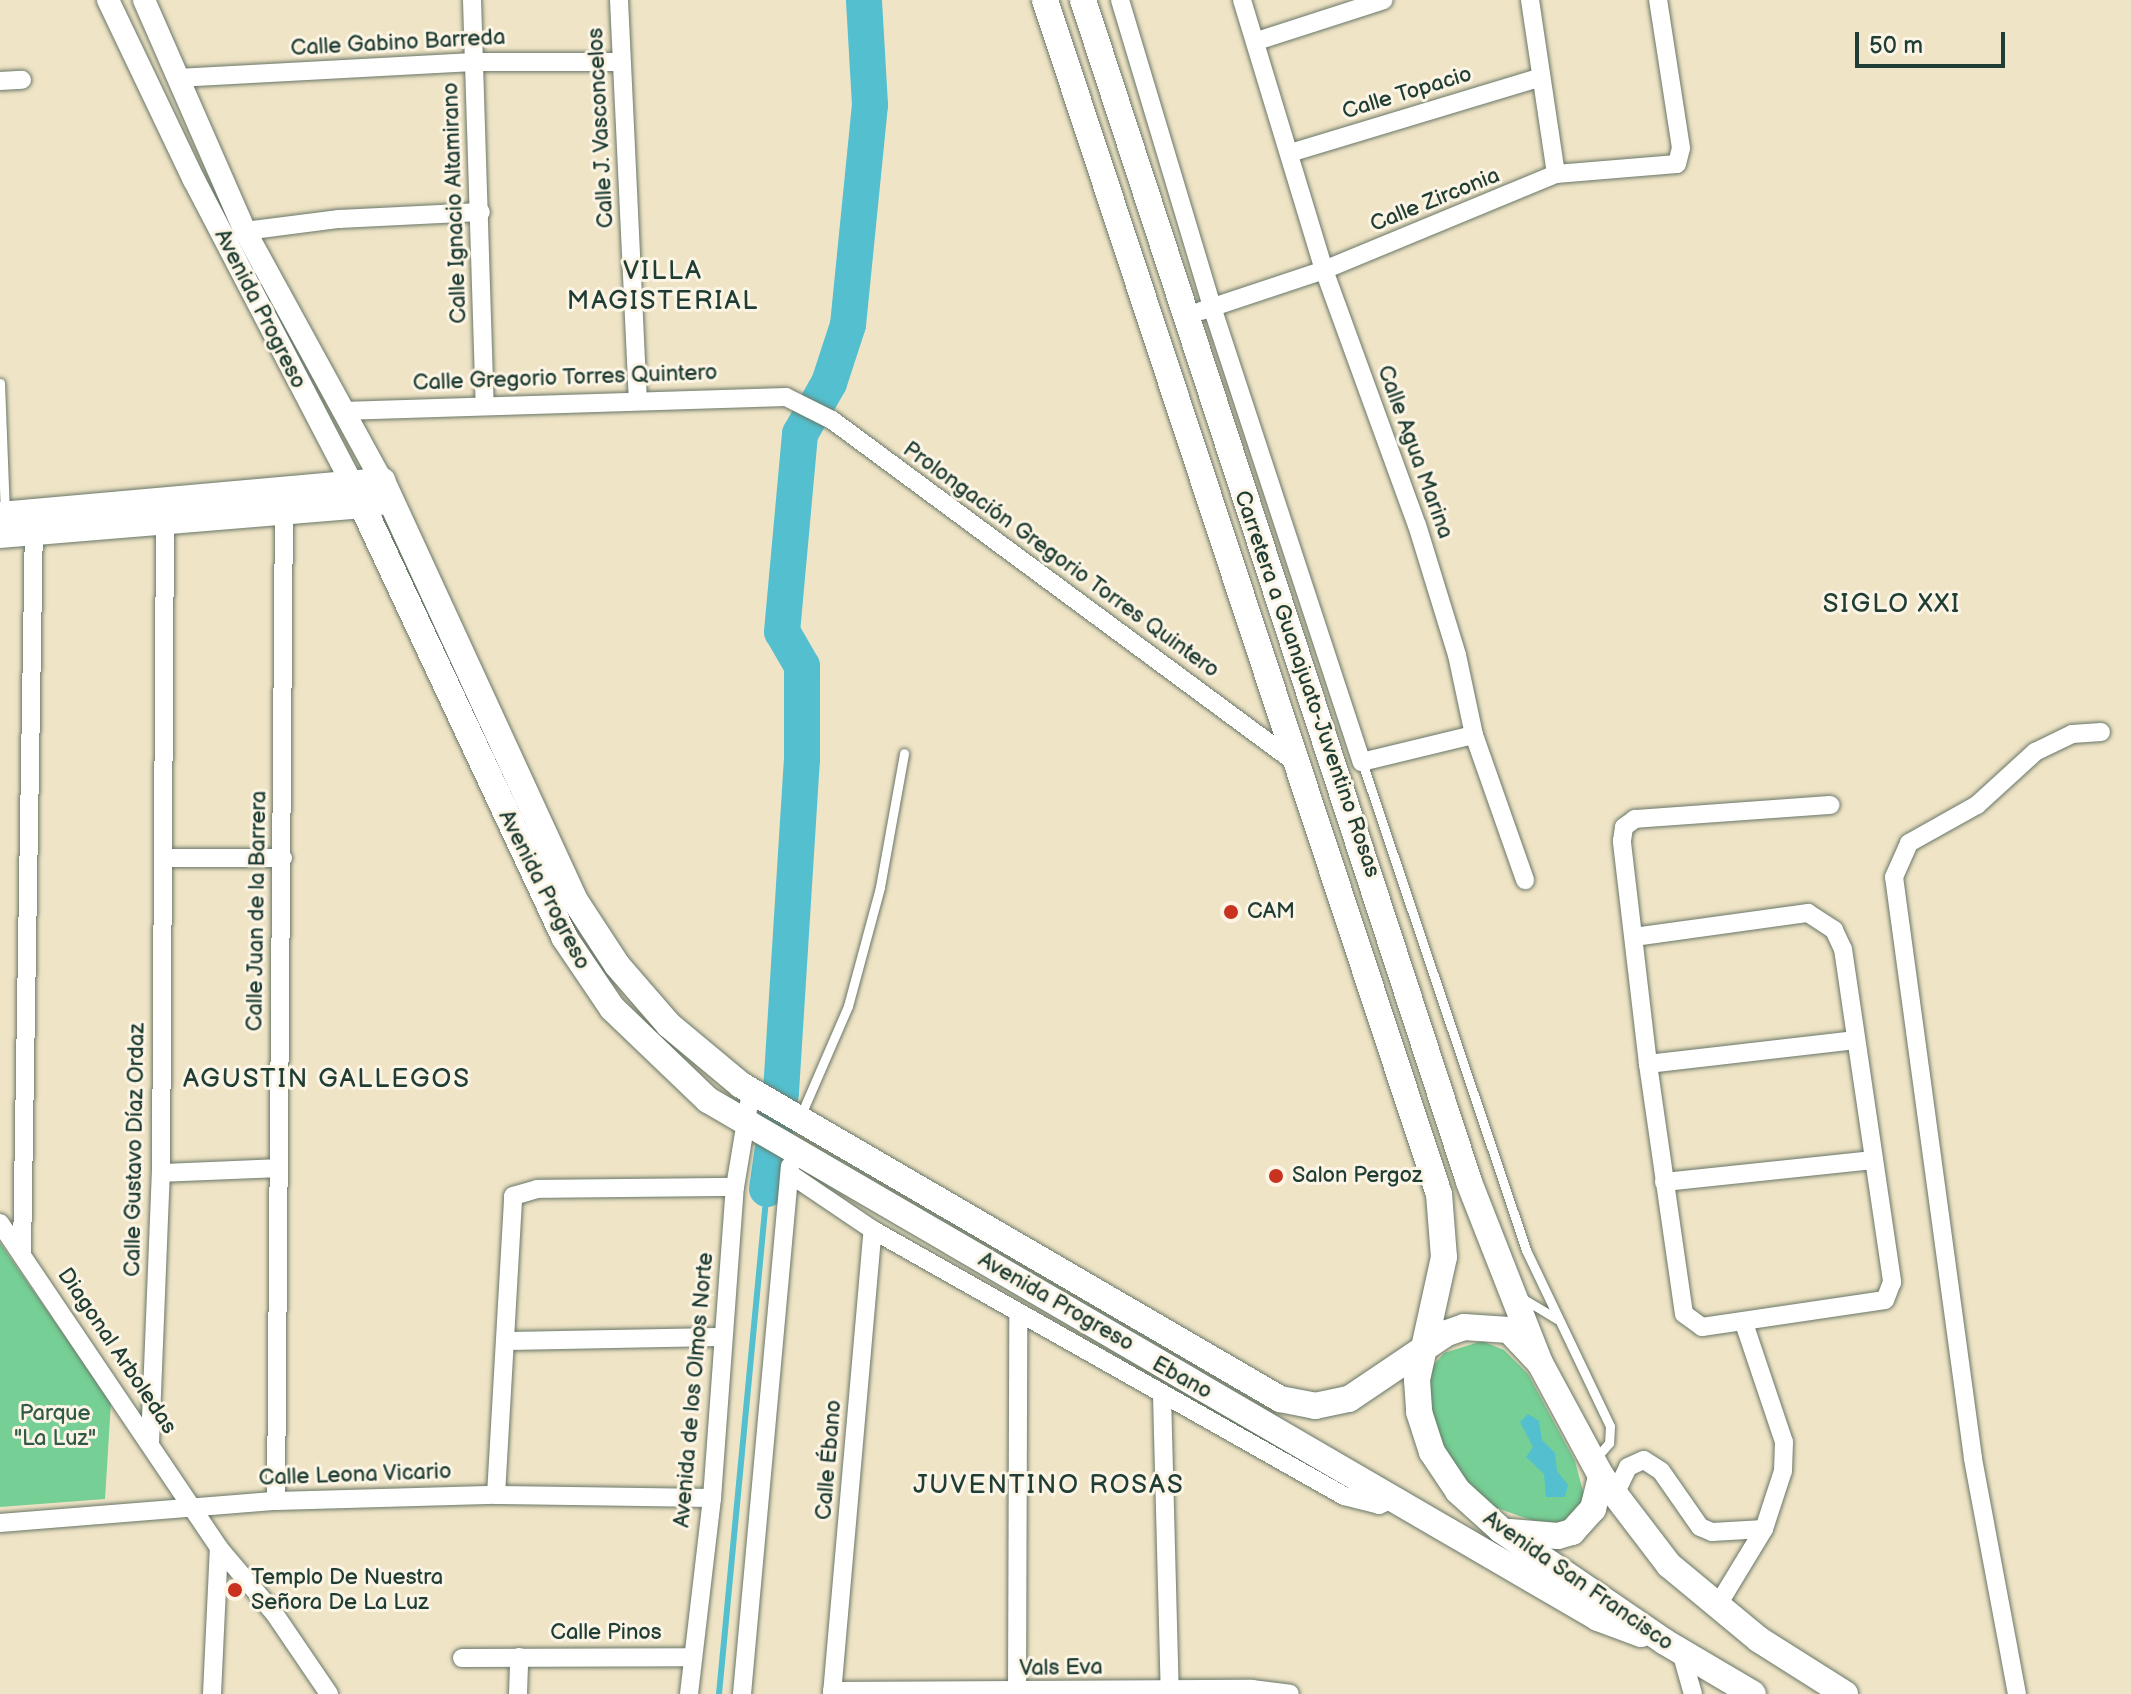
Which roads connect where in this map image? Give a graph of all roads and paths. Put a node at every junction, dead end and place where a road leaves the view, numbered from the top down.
1 (108, 0) edge
2 (144, 0) edge
3 (472, 0) edge
4 (619, 0) edge
5 (1045, 0) edge
6 (1083, 0) edge
7 (1120, 0) edge
8 (1242, 0) edge
9 (1384, 0) edge
10 (1530, 0) edge
11 (1658, 0) edge
12 (1257, 41) junction
13 (474, 62) junction
14 (621, 62) junction
15 (177, 78) junction
16 (1538, 78) junction
17 (22, 80) dead end
18 (0, 81) edge
19 (1290, 153) junction
20 (1556, 174) junction
21 (481, 212) junction
22 (245, 231) junction
23 (1324, 270) junction
24 (1212, 307) junction
25 (1186, 317) junction
26 (0, 383) edge
27 (638, 398) junction
28 (790, 399) joint
29 (485, 403) junction
30 (342, 411) junction
31 (387, 492) junction
32 (356, 496) junction
33 (284, 514) junction
34 (34, 522) junction
35 (165, 523) junction
36 (3, 525) edge
37 (2101, 732) dead end
38 (1474, 735) junction
39 (904, 753) dead end
40 (1362, 762) junction
41 (1300, 766) junction
42 (1831, 805) dead end
43 (164, 858) junction
44 (283, 858) junction
45 (1525, 880) dead end
46 (1634, 937) junction
47 (1856, 1040) junction
48 (1648, 1064) junction
49 (754, 1093) junction
50 (795, 1117) junction
51 (748, 1126) junction
52 (788, 1146) junction
53 (1874, 1160) junction
54 (278, 1168) junction
55 (161, 1173) junction
56 (790, 1174) junction
57 (1664, 1182) junction
58 (735, 1187) junction
59 (0, 1223) edge
60 (873, 1230) junction
61 (22, 1253) junction
62 (1507, 1288) junction
63 (1018, 1313) junction
64 (1560, 1321) junction
65 (1744, 1323) junction
66 (721, 1337) junction
67 (1181, 1340) junction
68 (505, 1341) junction
69 (1423, 1348) junction
70 (1540, 1363) junction
71 (1166, 1366) junction
72 (1162, 1395) junction
73 (150, 1443) junction
74 (1603, 1476) junction
75 (496, 1495) junction
76 (712, 1498) junction
77 (276, 1501) junction
78 (1404, 1505) junction
79 (193, 1506) junction
80 (0, 1523) edge
81 (1764, 1529) junction
82 (1501, 1530) junction
83 (219, 1548) junction
84 (1716, 1608) junction
85 (1673, 1647) junction
86 (519, 1657) junction
87 (692, 1657) junction
88 (462, 1658) dead end
89 (1170, 1691) junction
90 (832, 1692) edge
91 (1017, 1693) edge
92 (212, 1694) edge
93 (329, 1694) edge
94 (518, 1694) edge
95 (689, 1694) edge
96 (742, 1694) edge
97 (1290, 1694) edge
98 (1693, 1694) edge
99 (1753, 1694) edge
100 (1845, 1694) edge
101 (2017, 1694) edge

1 - 32 street, Avenida Progreso
2 - 15 street, Avenida Progreso
3 - 13 street, Calle Ignacio Altamirano
4 - 14 street, Calle J. Vasconcelos
5 - 41 main road, Carretera a Guanajuato-Juventino Rosas
6 - 25 main road, Carretera a Guanajuato-Juventino Rosas
7 - 24 street
8 - 12 street, Calle Agua Marina
9 - 12 street
10 - 16 street
11 - 20 street, Calle Zirconia
12 - 19 street, Calle Agua Marina
13 - 14 street, Calle Gabino Barreda
13 - 15 street, Calle Gabino Barreda
13 - 21 street, Calle Ignacio Altamirano
14 - 27 street, Calle J. Vasconcelos
15 - 22 street, Avenida Progreso
16 - 19 street, Calle Topacio
16 - 20 street
17 - 18 street
19 - 23 street, Calle Agua Marina
20 - 23 street, Calle Zirconia
21 - 22 street
21 - 29 street, Calle Ignacio Altamirano
22 - 30 street, Avenida Progreso
23 - 24 street, Calle Zirconia
23 - 38 street, Calle Agua Marina
24 - 25 street, Calle Zirconia
24 - 40 street
25 - 62 main road, Carretera a Guanajuato-Juventino Rosas
26 - 36 lane
27 - 28 street, Calle Gregorio Torres Quintero
27 - 29 street, Calle Gregorio Torres Quintero
28 - 41 street, Prolongación Gregorio Torres Quintero
29 - 30 street, Calle Gregorio Torres Quintero
30 - 31 street, Avenida Progreso
31 - 32 main road
31 - 49 main road, Avenida Progreso
32 - 33 main road
32 - 34 main road
32 - 51 main road, Avenida Progreso
33 - 35 main road
33 - 44 street, Calle Juan de la Barrera
34 - 35 main road
34 - 36 main road
34 - 61 street
35 - 43 street, Calle Gustavo Díaz Ordaz
37 - 101 street
38 - 40 street
38 - 45 street, Calle Agua Marina
39 - 50 lane
40 - 64 lane
41 - 69 main road, Carretera a Guanajuato-Juventino Rosas
42 - 46 street
43 - 44 street
43 - 55 street, Calle Gustavo Díaz Ordaz
44 - 54 street, Calle Juan de la Barrera
46 - 47 street
46 - 48 street
47 - 48 street
47 - 53 street
48 - 57 street
49 - 50 main road, Avenida Progreso
49 - 51 street, Avenida de los Olmos Norte
50 - 52 street
50 - 67 main road, Avenida Progreso
51 - 52 main road, Avenida Progreso
51 - 58 street, Avenida de los Olmos Norte
52 - 56 street
52 - 71 main road, Avenida Progreso
53 - 57 street
53 - 65 street
54 - 55 street
54 - 77 street, Calle Juan de la Barrera
55 - 73 street, Calle Gustavo Díaz Ordaz
56 - 60 street, Ebano
56 - 96 street
57 - 65 street
58 - 66 street, Avenida de los Olmos Norte
58 - 68 street
59 - 61 street, Diagonal Arboledas
60 - 63 street, Ebano
60 - 90 street, Calle Ébano
61 - 73 street, Diagonal Arboledas
62 - 64 lane
62 - 70 main road, Carretera a Guanajuato-Juventino Rosas
63 - 72 street, Ebano
63 - 91 street
64 - 74 lane
65 - 81 street
66 - 68 street
66 - 76 street, Avenida de los Olmos Norte
67 - 69 main road, Avenida Progreso
67 - 71 main road
68 - 75 street
69 - 70 main road
69 - 82 main road, Avenida San Francisco
70 - 74 main road
71 - 78 main road, Avenida Progreso
72 - 78 street, Ebano
72 - 89 street
73 - 79 street, Diagonal Arboledas
74 - 81 street
74 - 82 main road
74 - 84 main road
75 - 76 street, Calle Leona Vicario
75 - 77 street, Calle Leona Vicario
76 - 87 street, Avenida de los Olmos Norte
77 - 79 street, Calle Leona Vicario
78 - 82 main road
78 - 85 main road, Avenida Progreso
79 - 80 street, Calle Leona Vicario
79 - 83 street, Diagonal Arboledas
81 - 84 street
82 - 85 main road, Avenida San Francisco
83 - 92 street
83 - 93 street, Diagonal Arboledas
84 - 100 main road
85 - 98 street
85 - 99 main road, Avenida San Francisco
86 - 87 street, Calle Pinos
86 - 88 street, Calle Pinos
86 - 94 street
87 - 95 street, Avenida de los Olmos Norte
89 - 91 street, Vals Eva
89 - 97 street, Vals Eva
90 - 91 street, Vals Eva

